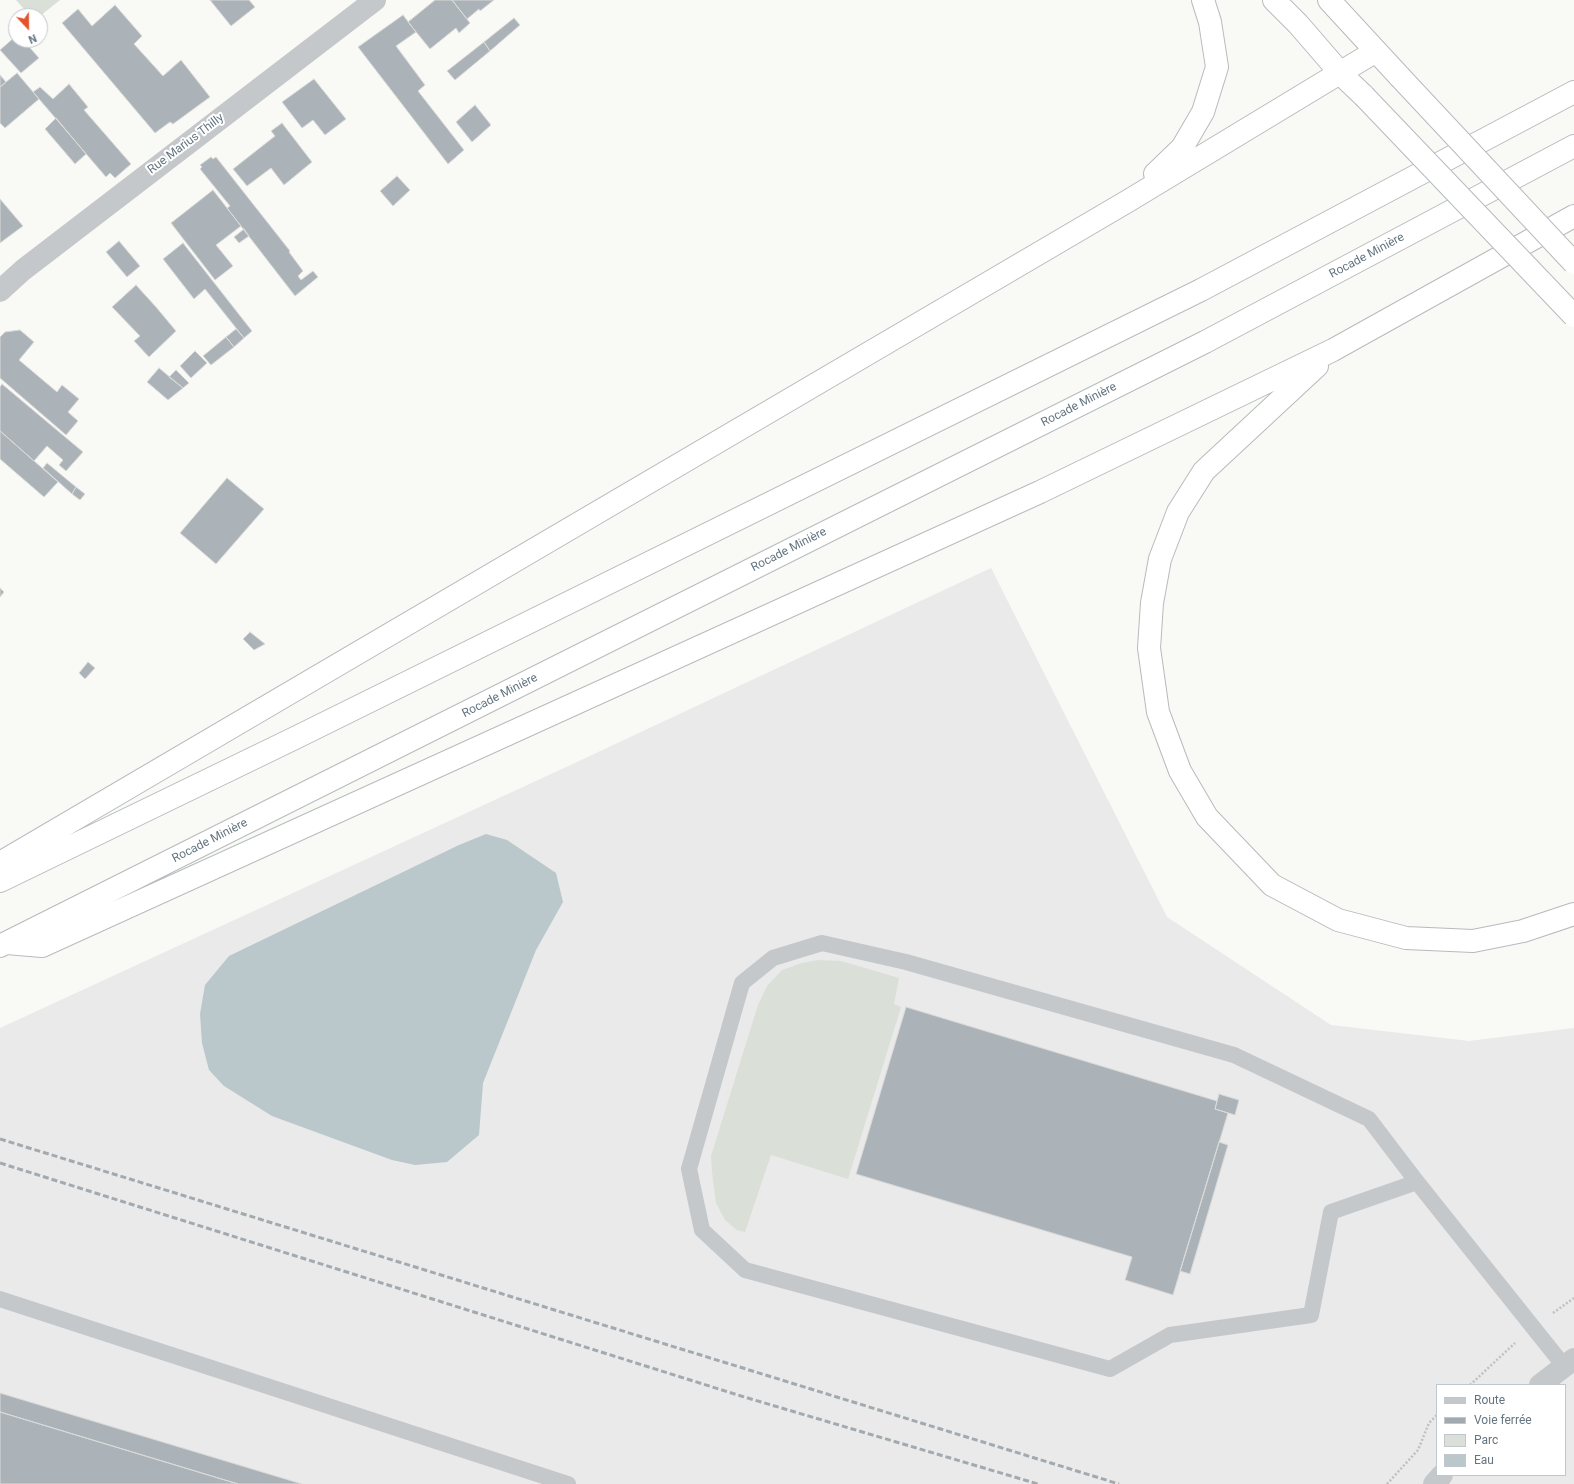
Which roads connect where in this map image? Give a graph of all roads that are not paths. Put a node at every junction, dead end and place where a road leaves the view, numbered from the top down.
1 (1203, 0) edge
2 (1274, 0) edge
3 (1298, 0) edge
4 (1329, 0) edge
5 (364, 3) edge
6 (1298, 24) junction
7 (1376, 51) junction
8 (1340, 72) junction
9 (1574, 92) edge
10 (1574, 146) edge
11 (1128, 201) junction
12 (1574, 216) edge
13 (1574, 263) edge
14 (0, 291) edge
15 (1574, 316) edge
16 (1333, 350) junction
17 (0, 863) edge
18 (0, 881) edge
19 (1574, 914) edge
20 (3, 944) edge
21 (1417, 1182) junction
22 (0, 1299) edge
23 (1569, 1363) edge
24 (1541, 1384) edge
25 (1441, 1476) edge
26 (568, 1484) edge
27 (1434, 1484) edge

1 - 11 highway
2 - 6 highway
3 - 6 highway
4 - 7 highway
5 - 14 street, Rue Marius Thilly
6 - 8 highway
7 - 8 highway
7 - 13 highway, bridge
8 - 11 highway
8 - 15 highway, bridge
9 - 18 highway
10 - 20 highway, Rocade Minière
11 - 17 highway
12 - 16 highway
16 - 19 highway
16 - 20 highway
21 - 21 lane
21 - 23 lane
22 - 26 lane
23 - 24 street
25 - 27 street

